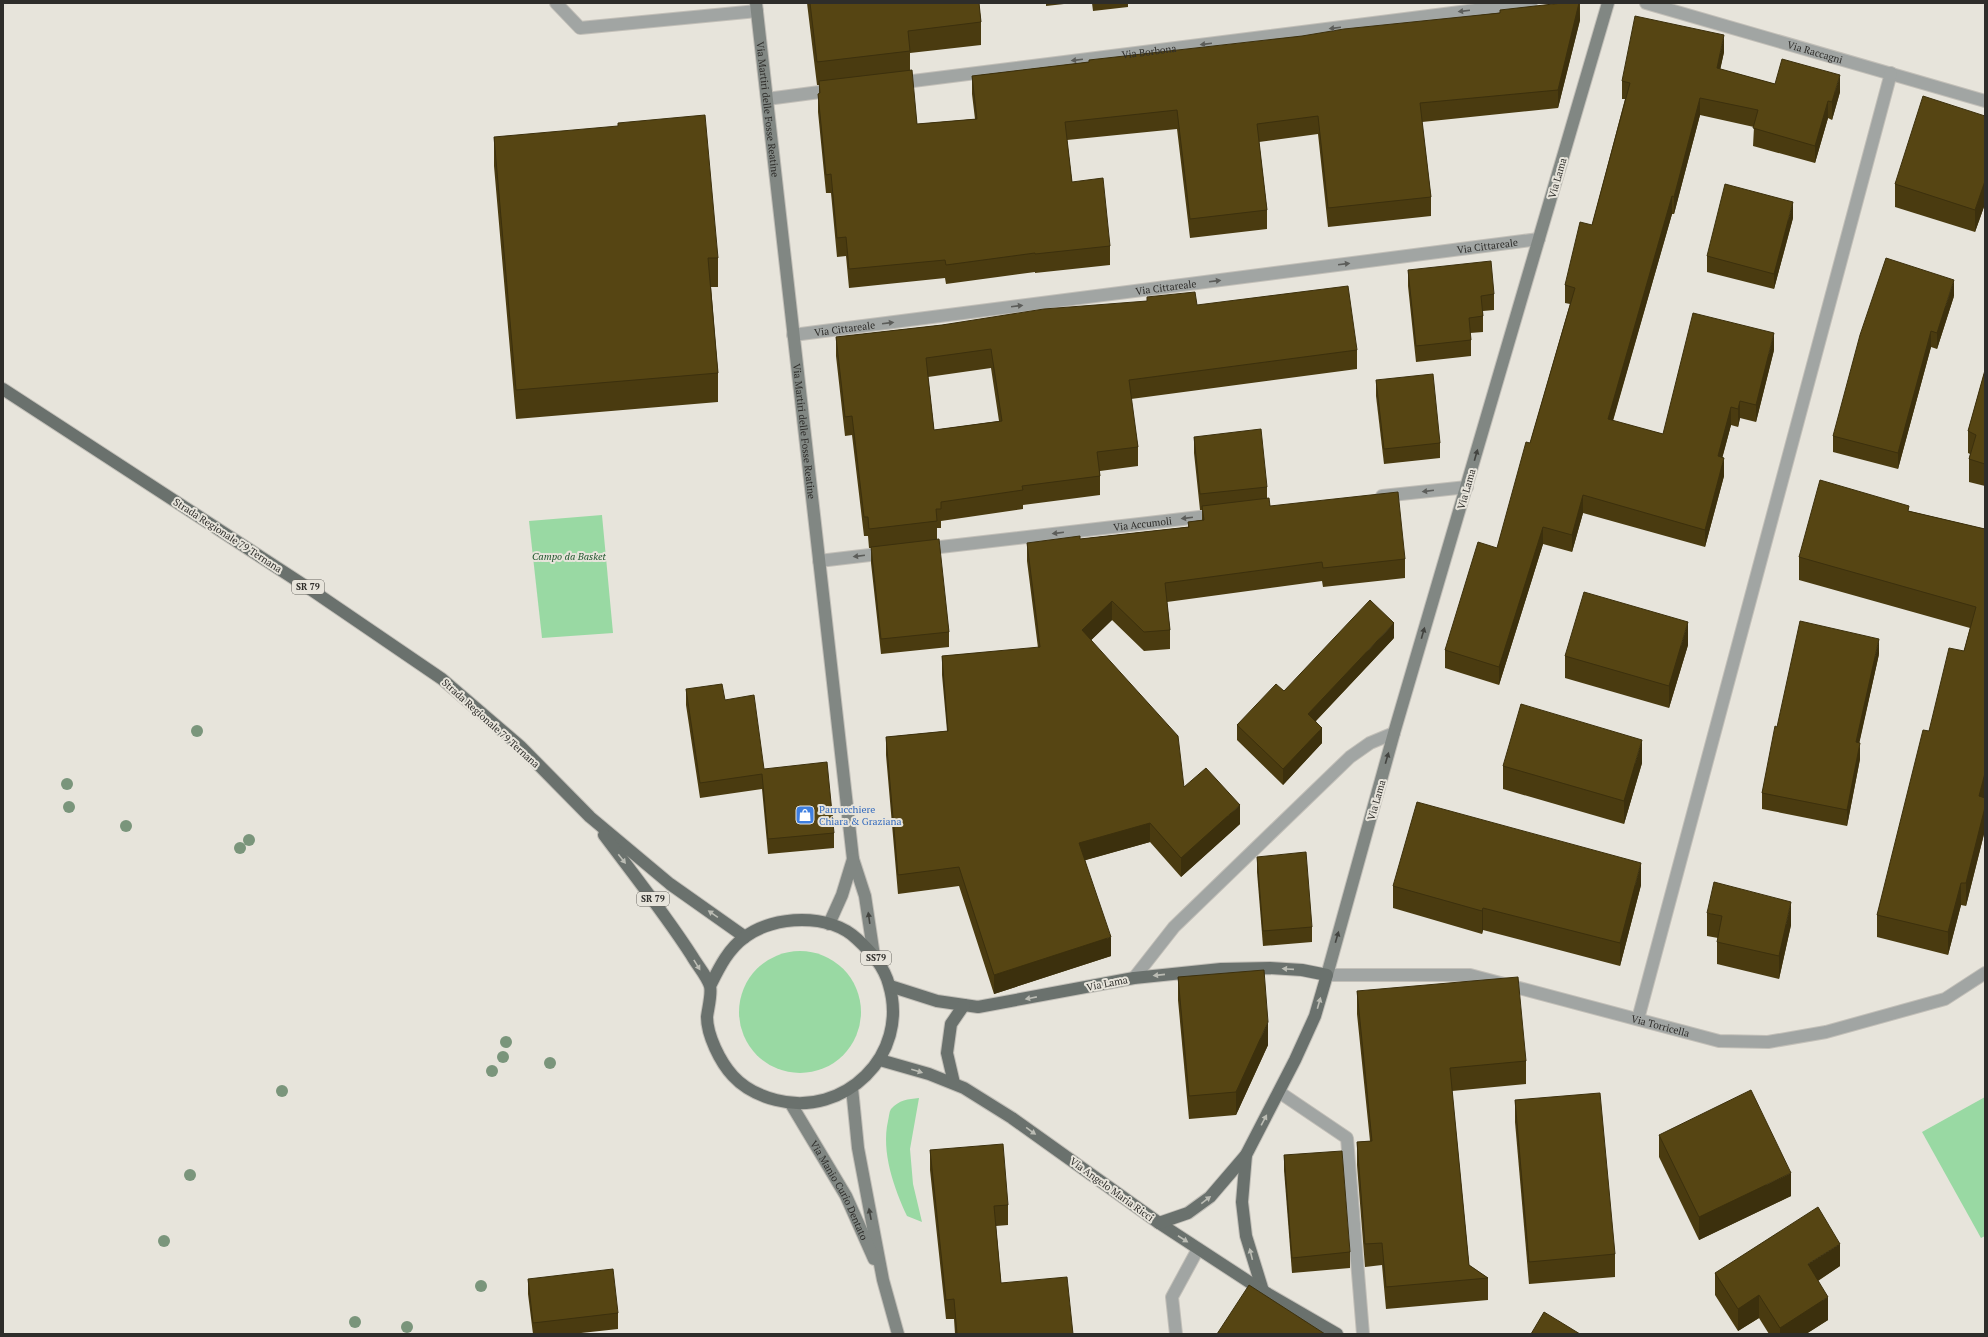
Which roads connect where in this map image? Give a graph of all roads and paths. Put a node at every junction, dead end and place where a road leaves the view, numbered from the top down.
1 (556, 3) edge
2 (1531, 3) edge
3 (1608, 3) edge
4 (1646, 3) edge
5 (756, 7) edge
6 (1891, 73) junction
7 (885, 84) edge
8 (846, 89) edge
9 (767, 99) junction
10 (1985, 101) edge
11 (1539, 239) junction
12 (793, 335) junction
13 (3, 389) edge
14 (1466, 487) junction
15 (1372, 498) edge
16 (1230, 514) edge
17 (914, 550) edge
18 (898, 552) edge
19 (819, 561) junction
20 (1394, 733) junction
21 (590, 816) junction
22 (853, 859) junction
23 (829, 924) junction
24 (745, 937) junction
25 (874, 956) junction
26 (1985, 973) edge
27 (1327, 975) junction
28 (1134, 978) junction
29 (710, 986) junction
30 (890, 986) junction
31 (964, 1005) junction
32 (1638, 1019) junction
33 (880, 1060) junction
34 (954, 1083) junction
35 (852, 1088) junction
36 (1279, 1092) junction
37 (791, 1104) junction
38 (1246, 1155) junction
39 (1159, 1223) junction
40 (1198, 1249) junction
41 (883, 1280) junction
42 (1263, 1291) junction
43 (898, 1334) edge
44 (1176, 1334) edge
45 (1337, 1334) edge
46 (1363, 1334) edge

1 - 5 street
2 -> 7 street, Via Borbona
3 - 11 main road, Via Lama
4 - 6 street, Via Raccagni
5 - 9 main road, Via Martiri delle Fosse Reatine
6 - 10 street, Via Raccagni
6 - 32 street
8 - 9 street
9 - 12 main road, Via Martiri delle Fosse Reatine
12 -> 11 street, Via Cittareale
14 -> 11 main road, Via Lama
12 - 19 main road, Via Martiri delle Fosse Reatine
13 - 21 main road, Strada Regionale 79 Ternana / SR 79
14 -> 15 street
20 -> 14 main road, Via Lama
16 -> 17 street, Via Accumoli
18 -> 19 street
19 - 22 main road, Via Martiri delle Fosse Reatine
27 -> 20 main road, Via Lama
20 - 28 street
24 -> 21 main road, Strada Regionale 79 Ternana / SR 79
21 -> 29 main road, Strada Regionale 79 Ternana / SR 79
22 - 23 main road, Via Martiri delle Fosse Reatine
25 -> 22 main road, Via Martiri delle Fosse Reatine
23 - 24 main road, SS79
23 - 25 main road, SS79
24 - 29 main road
25 - 30 main road, SS79
26 - 32 street, Via Torricella
27 -> 28 main road, Via Lama
27 - 32 street, Via Torricella
36 -> 27 main road, Via Lama
28 -> 31 main road, Via Lama
29 - 37 main road
30 - 31 main road, Via Lama
30 - 33 main road, SS79
31 - 34 main road
33 -> 34 main road, Via Angelo Maria Ricci
33 - 35 main road, SS79
34 -> 39 main road, Via Angelo Maria Ricci
35 - 37 main road
41 -> 35 main road, Via Manio Curio Dentato
38 -> 36 main road, Via Lama
36 - 46 street
37 - 41 main road, Via Manio Curio Dentato
39 -> 38 main road
42 -> 38 main road, Via Lama
39 -> 40 main road, Via Angelo Maria Ricci
40 - 42 main road, Via Angelo Maria Ricci
40 - 44 street
41 - 43 main road, Via Manio Curio Dentato
42 - 45 main road, Via Angelo Maria Ricci

